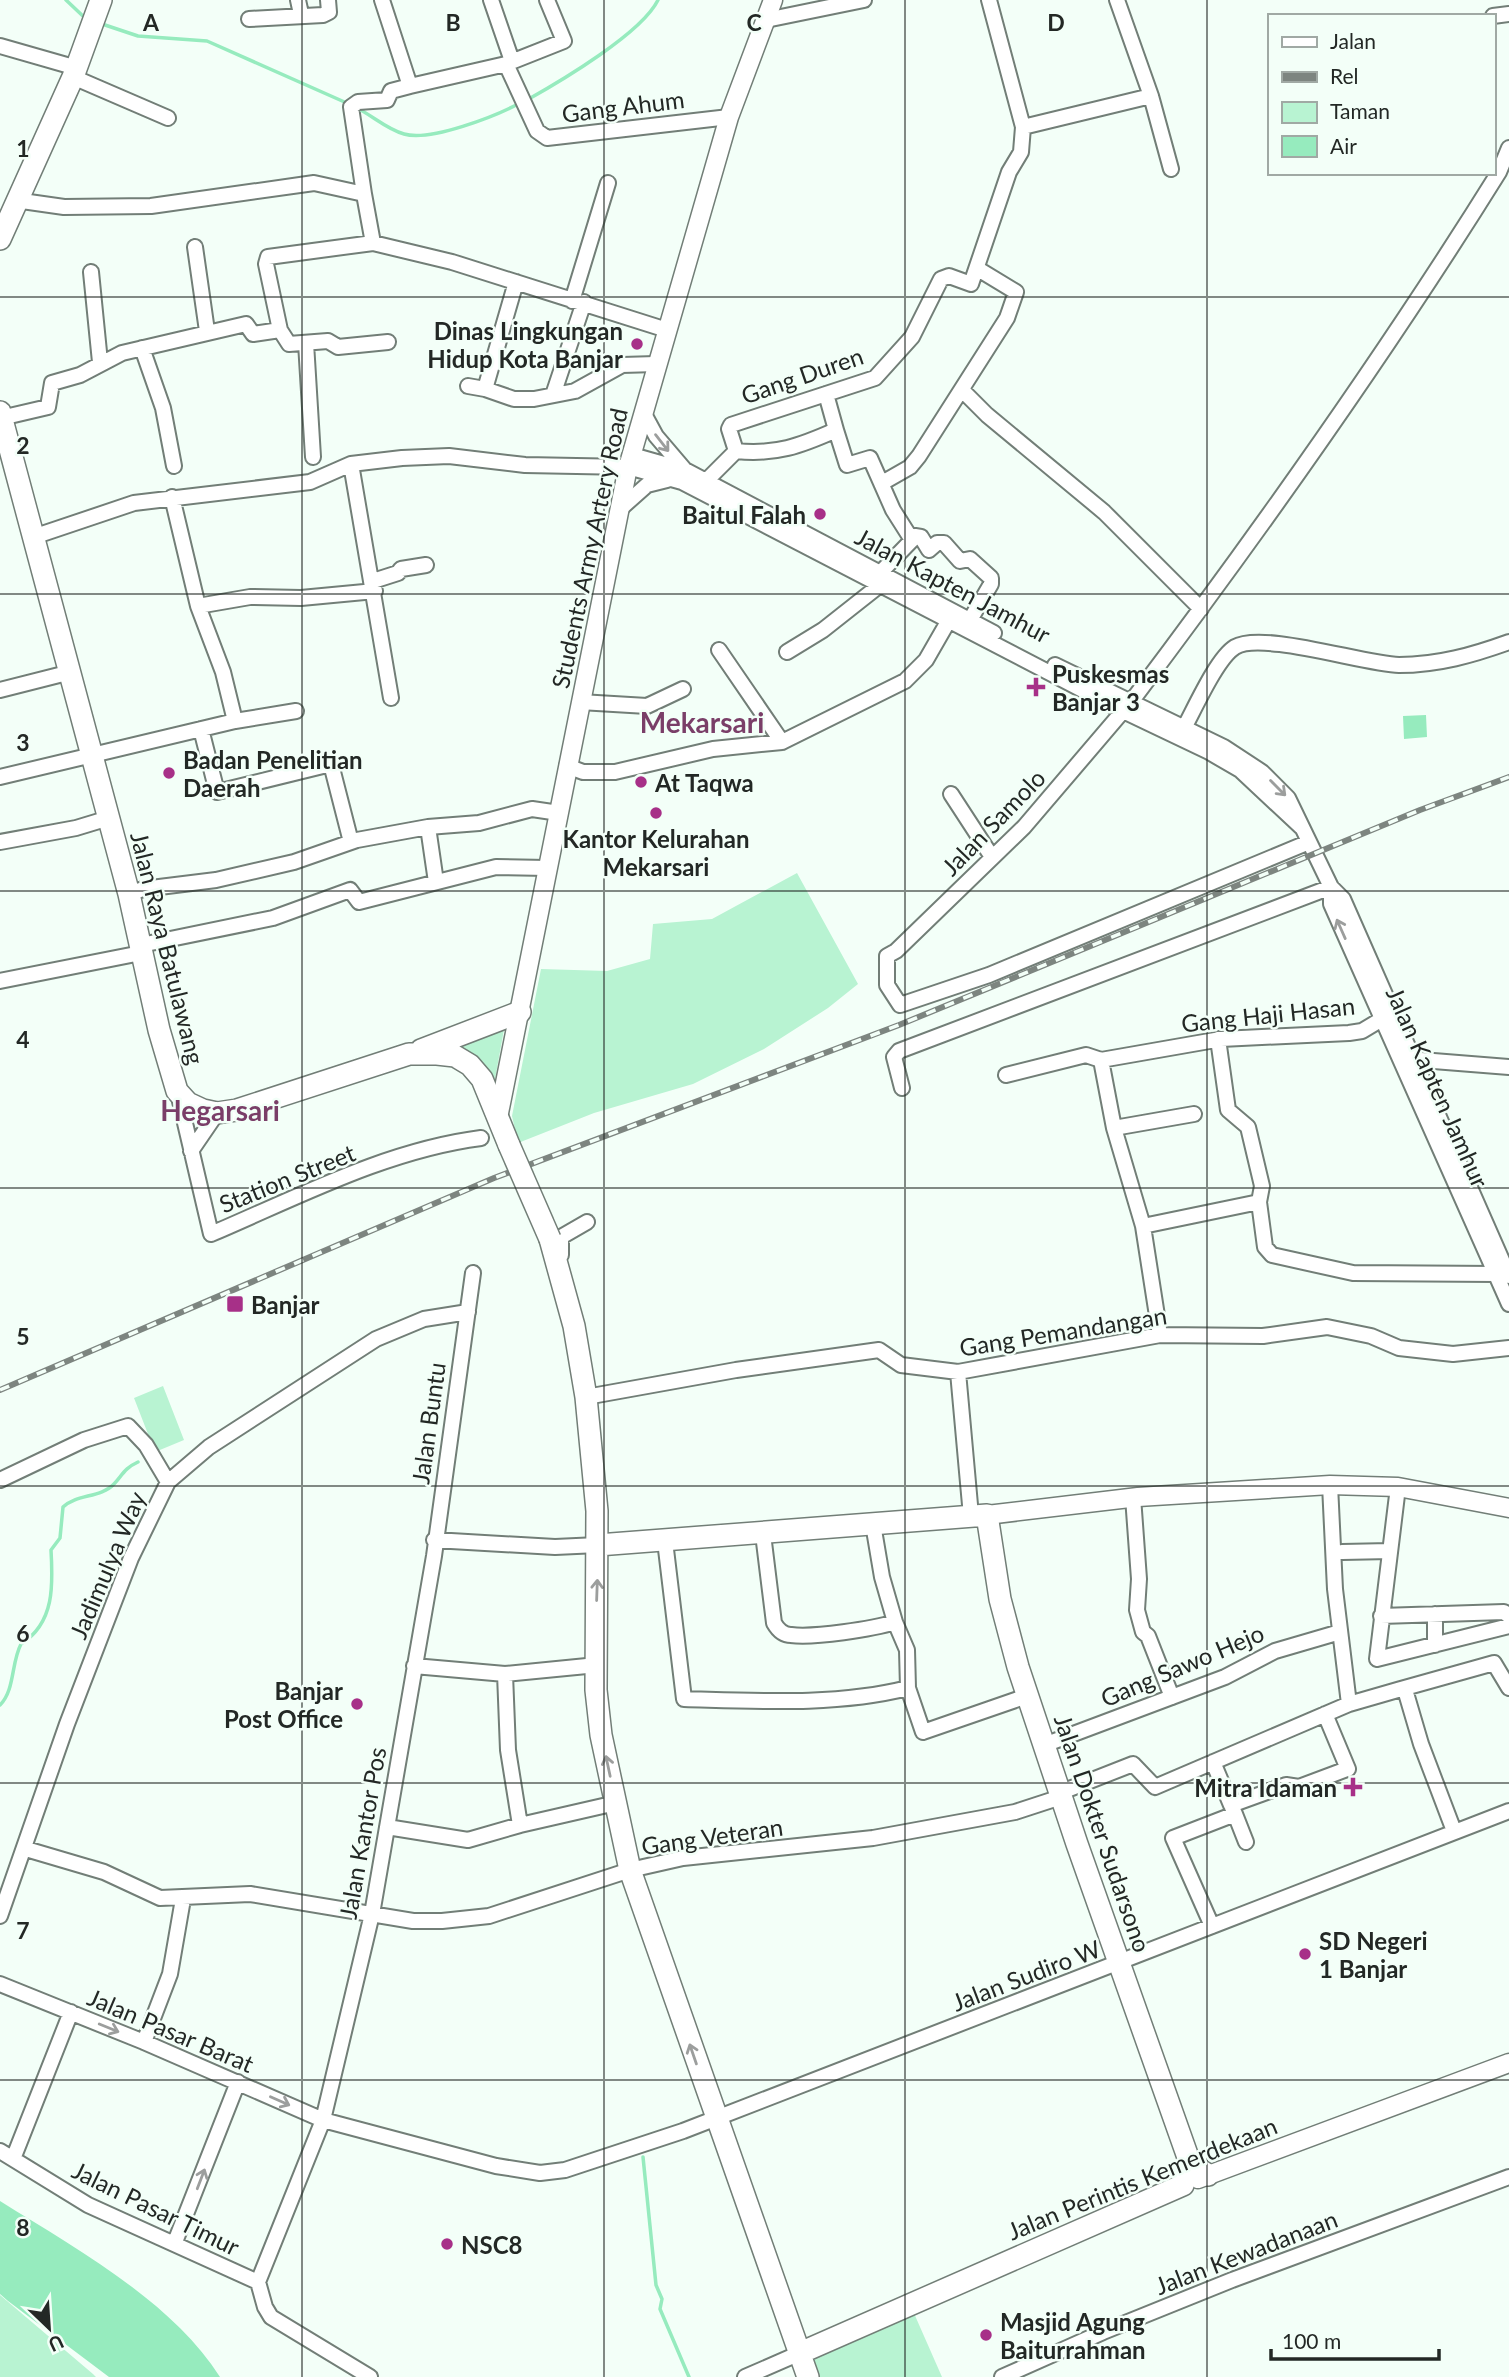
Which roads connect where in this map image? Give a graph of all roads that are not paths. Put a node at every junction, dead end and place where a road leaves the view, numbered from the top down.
1 (328, 0) edge
2 (382, 0) edge
3 (491, 0) edge
4 (547, 0) edge
5 (773, 0) edge
6 (864, 0) edge
7 (989, 0) edge
8 (1118, 0) edge
9 (299, 7) edge
10 (96, 16) edge
11 (249, 19) dead end
12 (766, 20) junction
13 (0, 46) edge
14 (509, 62) junction
15 (75, 73) junction
16 (410, 86) junction
17 (1151, 96) junction
18 (729, 117) junction
19 (168, 118) dead end
20 (1023, 127) junction
21 (1509, 148) edge
22 (1171, 169) dead end
23 (608, 183) dead end
24 (364, 194) junction
25 (15, 200) junction
26 (2, 229) edge
27 (373, 243) junction
28 (195, 247) dead end
29 (978, 269) junction
30 (91, 272) dead end
31 (516, 282) junction
32 (578, 302) junction
33 (280, 330) junction
34 (667, 330) junction
35 (207, 331) junction
36 (388, 342) dead end
37 (306, 343) junction
38 (142, 348) junction
39 (100, 362) junction
40 (656, 364) junction
41 (468, 386) dead end
42 (485, 389) junction
43 (962, 391) junction
44 (826, 394) junction
45 (554, 395) junction
46 (643, 412) junction
47 (1, 415) edge
48 (836, 430) junction
49 (4, 448) edge
50 (736, 452) junction
51 (313, 457) dead end
52 (630, 461) junction
53 (351, 464) junction
54 (174, 466) dead end
55 (684, 476) junction
56 (706, 481) junction
57 (882, 483) junction
58 (172, 497) junction
59 (620, 509) junction
60 (33, 537) junction
61 (805, 539) junction
62 (912, 540) junction
63 (426, 565) dead end
64 (880, 579) junction
65 (374, 586) junction
66 (198, 606) junction
67 (1201, 610) junction
68 (951, 616) junction
69 (970, 621) junction
70 (1509, 642) edge
71 (719, 650) dead end
72 (787, 652) dead end
73 (71, 672) junction
74 (683, 689) dead end
75 (0, 690) edge
76 (391, 698) dead end
77 (580, 702) junction
78 (1127, 707) junction
79 (296, 711) dead end
80 (235, 721) junction
81 (1184, 728) junction
82 (201, 729) junction
83 (782, 742) junction
84 (93, 757) junction
85 (568, 766) junction
86 (0, 777) edge
87 (951, 794) dead end
88 (559, 813) junction
89 (108, 818) junction
90 (428, 827) junction
91 (1301, 827) junction
92 (0, 842) edge
93 (351, 842) junction
94 (1309, 842) junction
95 (992, 858) junction
96 (547, 868) junction
97 (436, 881) junction
98 (1331, 887) junction
99 (129, 894) junction
100 (141, 949) junction
101 (1363, 960) junction
102 (0, 981) edge
103 (520, 1012) junction
104 (1382, 1020) junction
105 (1218, 1039) junction
106 (409, 1054) junction
107 (1101, 1060) junction
108 (1407, 1063) junction
109 (1509, 1067) edge
110 (1006, 1075) dead end
111 (902, 1088) dead end
112 (177, 1091) junction
113 (217, 1113) junction
114 (1194, 1114) dead end
115 (498, 1118) junction
116 (1114, 1128) junction
117 (481, 1138) dead end
118 (191, 1151) junction
119 (1259, 1202) junction
120 (587, 1222) dead end
121 (1143, 1226) junction
122 (473, 1273) dead end
123 (1502, 1275) edge
124 (1509, 1304) edge
125 (468, 1312) junction
126 (1160, 1335) junction
127 (1509, 1349) edge
128 (958, 1373) junction
129 (586, 1393) junction
130 (0, 1480) edge
131 (168, 1482) junction
132 (1330, 1485) junction
133 (1398, 1487) junction
134 (1133, 1497) junction
135 (1509, 1508) edge
136 (979, 1515) junction
137 (873, 1524) junction
138 (763, 1534) junction
139 (434, 1540) junction
140 (665, 1541) junction
141 (598, 1545) junction
142 (1342, 1552) dead end
143 (1390, 1552) junction
144 (1435, 1614) junction
145 (1381, 1616) junction
146 (1509, 1616) edge
147 (895, 1622) junction
148 (1509, 1626) edge
149 (1340, 1632) junction
150 (1435, 1645) junction
151 (597, 1665) junction
152 (414, 1666) junction
153 (505, 1674) junction
154 (908, 1688) junction
155 (1509, 1688) edge
156 (1401, 1689) junction
157 (1027, 1696) junction
158 (1172, 1697) junction
159 (1349, 1704) junction
160 (1325, 1714) junction
161 (1044, 1745) junction
162 (1213, 1762) junction
163 (1060, 1795) junction
164 (616, 1803) junction
165 (1233, 1810) junction
166 (1509, 1811) edge
167 (520, 1825) junction
168 (387, 1827) junction
169 (1454, 1831) junction
170 (1246, 1842) dead end
171 (26, 1849) junction
172 (630, 1870) junction
173 (183, 1899) junction
174 (372, 1914) junction
175 (0, 1916) edge
176 (1212, 1926) junction
177 (1120, 1963) junction
178 (0, 1984) edge
179 (71, 2012) junction
180 (144, 2042) junction
181 (1509, 2063) edge
182 (238, 2082) junction
183 (715, 2118) junction
184 (323, 2120) junction
185 (0, 2151) edge
186 (13, 2159) junction
187 (1190, 2163) junction
188 (1208, 2175) junction
189 (1509, 2177) edge
190 (1183, 2185) junction
191 (175, 2242) junction
192 (258, 2282) junction
193 (800, 2353) junction
194 (370, 2377) edge
195 (745, 2377) edge
196 (808, 2377) edge
197 (1002, 2377) edge

1 - 9 street
2 - 16 street
3 - 14 street, Gang Ahum
4 - 14 street
5 - 12 main road, Students Army Artery Road
6 - 12 street
7 - 20 street
8 - 17 street
9 - 11 street
10 - 15 highway
12 - 18 main road, Students Army Artery Road
13 - 15 street
14 - 16 street
14 - 18 street, Gang Ahum
15 - 19 street
15 - 25 highway
16 - 24 street
17 - 20 street
17 - 22 street
18 - 34 main road, Students Army Artery Road
20 - 29 street
21 - 67 street, Jalan Samolo
23 - 32 street
24 - 25 street
24 - 27 street
25 - 26 highway
27 - 31 street
27 - 33 street
28 - 35 street
29 - 43 street
29 - 44 street, Gang Duren
30 - 39 street
31 - 32 street
31 - 42 street
32 - 34 street
32 - 45 street
33 - 35 street
33 - 37 street
34 - 40 main road, Students Army Artery Road
35 - 38 street
36 - 37 street
37 - 51 street
38 - 39 street
38 - 54 street
39 - 47 street
40 - 45 street
40 - 46 main road, Students Army Artery Road
41 - 42 street
42 - 45 street
43 - 57 street
43 - 67 street
44 - 48 street
44 - 50 street, Gang Duren
46 - 52 main road, Students Army Artery Road
46 -> 55 street
47 - 49 highway, Jalan Raya Batulawang
48 - 50 street
48 - 57 street
49 - 60 highway, Jalan Raya Batulawang
50 - 56 street
52 - 53 street, Jalan Kapten Jamhur
52 - 55 street, Jalan Kapten Jamhur
52 - 59 main road, Students Army Artery Road
53 - 58 street, Jalan Kapten Jamhur
53 - 65 street
55 - 56 street, Jalan Kapten Jamhur
55 - 59 street
55 - 61 street, Jalan Kapten Jamhur
56 - 61 street, Jalan Kapten Jamhur
57 - 62 street
58 - 60 street, Jalan Kapten Jamhur
58 - 66 street
59 - 77 main road, Students Army Artery Road
60 - 73 highway, Jalan Raya Batulawang
61 - 64 street, Jalan Kapten Jamhur
62 - 64 street
62 - 69 street
63 - 65 street
64 - 68 street, Jalan Kapten Jamhur
64 - 72 street
65 - 66 street
65 - 76 street
66 - 80 street
67 - 78 street, Jalan Samolo
68 - 69 street, Jalan Kapten Jamhur
68 - 78 street, Jalan Kapten Jamhur
68 - 83 street
69 - 78 street, Jalan Kapten Jamhur
70 - 81 street
71 - 83 street
73 - 75 street
73 - 84 highway, Jalan Raya Batulawang
74 - 77 street
77 - 85 main road, Students Army Artery Road
78 - 81 street, Jalan Kapten Jamhur
78 - 91 street, Jalan Kapten Jamhur
78 - 95 street, Jalan Samolo
79 - 80 street
80 - 82 street
81 -> 91 street, Jalan Kapten Jamhur
82 - 84 street
82 - 93 street
83 - 85 street
84 - 86 street
84 - 89 highway, Jalan Raya Batulawang
85 - 88 main road, Students Army Artery Road
87 - 95 street
88 - 90 street
88 - 96 main road, Students Army Artery Road
89 - 92 street
89 - 99 highway, Jalan Raya Batulawang
90 - 93 street
90 - 97 street
91 - 94 street, Jalan Kapten Jamhur
93 - 99 street
94 - 95 street, Jalan Samolo
94 - 98 street, Jalan Kapten Jamhur
96 - 97 street
96 - 103 main road, Students Army Artery Road
97 - 100 street
98 - 101 street, Jalan Kapten Jamhur
98 - 111 street
99 - 100 highway, Jalan Raya Batulawang
100 - 102 street
100 - 112 highway, Jalan Raya Batulawang
101 - 104 street, Jalan Kapten Jamhur
101 - 108 street, Jalan Kapten Jamhur
103 - 106 highway
103 - 115 main road, Students Army Artery Road
104 - 105 street, Gang Haji Hasan
104 - 108 street, Jalan Kapten Jamhur
105 - 107 street, Gang Haji Hasan
105 - 119 street
106 - 113 highway
106 - 115 highway
107 - 110 street, Gang Haji Hasan
107 - 116 street
108 - 109 street
108 - 123 street, Jalan Kapten Jamhur
112 - 113 highway, Jalan Raya Batulawang
112 - 118 street, Station Street
113 - 118 street
114 - 116 street
115 - 129 highway, bridge
116 - 121 street
117 - 118 street, Station Street
119 - 121 street
119 - 123 street
120 - 129 street
121 - 126 street
122 - 125 street, Jalan Buntu
123 - 124 street, Jalan Kapten Jamhur
125 - 131 street, Jadimulya Way
125 - 139 street, Jalan Buntu
126 - 127 street, Gang Pemandangan
126 - 128 street, Gang Pemandangan
128 - 129 street, Gang Pemandangan
128 - 136 street
129 - 141 highway
130 - 131 street
131 - 171 street, Jadimulya Way
132 - 133 main road
132 - 134 main road
132 - 149 street
133 - 135 main road
133 - 143 street
134 - 136 main road
134 - 158 street
136 - 137 highway
136 - 157 highway, Jalan Dokter Sudarsono
137 - 138 highway
137 - 147 street
138 - 140 highway
138 - 147 street
139 - 141 street
139 - 152 street, Jalan Kantor Pos
140 - 141 highway
140 - 154 street
151 -> 141 highway
142 - 143 street
143 - 145 street
144 - 145 street
144 - 146 street
144 - 150 street
145 - 150 street
147 - 154 street
148 - 150 street
149 - 158 street, Gang Sawo Hejo
149 - 159 street
151 - 153 street
164 -> 151 highway
152 - 153 street
152 - 168 street, Jalan Kantor Pos
153 - 167 street
154 - 157 street
155 - 156 street
156 - 159 street
156 - 169 street
157 - 161 highway, Jalan Dokter Sudarsono
158 - 161 street, Gang Sawo Hejo
159 - 160 street
160 - 162 street
160 - 165 street
161 - 163 highway, Jalan Dokter Sudarsono
162 - 163 street, Gang Veteran
162 - 165 street
163 - 172 street, Gang Veteran
163 - 177 highway, Jalan Dokter Sudarsono
164 - 167 street
164 - 172 highway
165 - 170 street
165 - 176 street
166 - 169 street, Jalan Sudiro W
167 - 168 street
168 - 174 street, Jalan Kantor Pos
169 - 176 street, Jalan Sudiro W
171 - 173 street, Gang Veteran
171 - 175 street, Jadimulya Way
172 - 174 street, Gang Veteran
183 -> 172 highway
173 - 174 street, Gang Veteran
173 - 180 street
174 - 184 street, Jalan Kantor Pos
176 - 177 street, Jalan Sudiro W
177 - 183 street, Jalan Sudiro W
177 - 187 highway, Jalan Dokter Sudarsono
178 - 179 street, Jalan Pasar Barat
179 -> 180 street, Jalan Pasar Barat
179 - 186 street
180 - 182 street, Jalan Pasar Barat
181 - 188 main road, Jalan Perintis Kemerdekaan
182 -> 184 street, Jalan Pasar Barat
191 -> 182 street
183 - 184 street, Jalan Sudiro W
183 - 193 highway
184 - 192 street, Jalan Kantor Pos
185 - 186 street, Jalan Pasar Timur
186 - 191 street, Jalan Pasar Timur
187 - 188 highway
187 - 190 highway
188 - 190 main road, Jalan Perintis Kemerdekaan
189 - 197 street, Jalan Kewadanaan
190 - 193 highway, Jalan Perintis Kemerdekaan
191 - 192 street, Jalan Pasar Timur
192 - 194 street
193 - 195 street
193 - 196 highway

